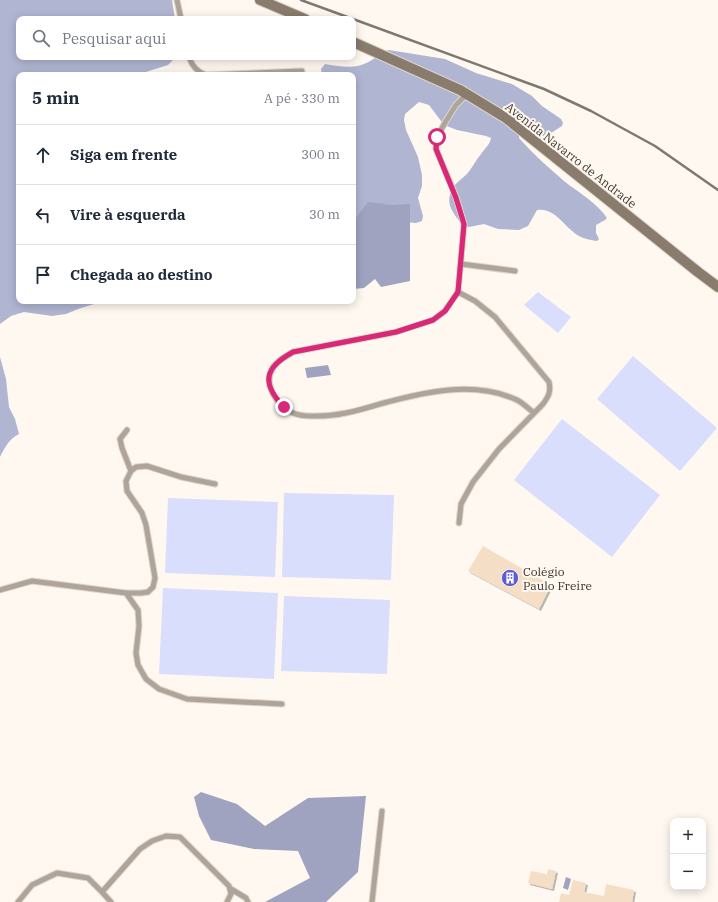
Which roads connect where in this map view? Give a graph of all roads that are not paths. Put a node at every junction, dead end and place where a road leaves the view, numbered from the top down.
1 (177, 0) edge
2 (260, 0) edge
3 (180, 16) edge
4 (298, 16) edge
5 (356, 43) edge
6 (190, 60) edge
7 (302, 71) dead end
8 (200, 72) edge
9 (278, 72) edge
10 (467, 94) junction
11 (461, 264) junction
12 (515, 272) dead end
13 (718, 287) edge
14 (458, 292) junction
15 (534, 413) junction
16 (127, 430) dead end
17 (131, 471) junction
18 (215, 484) dead end
19 (459, 523) dead end
20 (0, 590) edge
21 (126, 593) junction
22 (282, 704) dead end
23 (382, 811) dead end
24 (231, 889) junction
25 (102, 892) junction
26 (18, 902) edge
27 (111, 902) edge
28 (227, 902) edge
29 (248, 902) edge
30 (372, 902) edge

1 - 3 lane
2 - 4 street
5 - 10 street, Avenida Navarro de Andrade
6 - 8 lane
7 - 9 lane
10 - 11 lane
10 - 13 street, Avenida Navarro de Andrade
11 - 12 lane
11 - 14 lane
14 - 15 lane
14 - 15 lane
15 - 19 lane
16 - 17 lane
17 - 18 lane
17 - 21 lane
20 - 21 lane
21 - 22 lane
23 - 30 lane
24 - 25 lane
24 - 28 lane
24 - 29 lane
25 - 26 lane
25 - 27 lane

